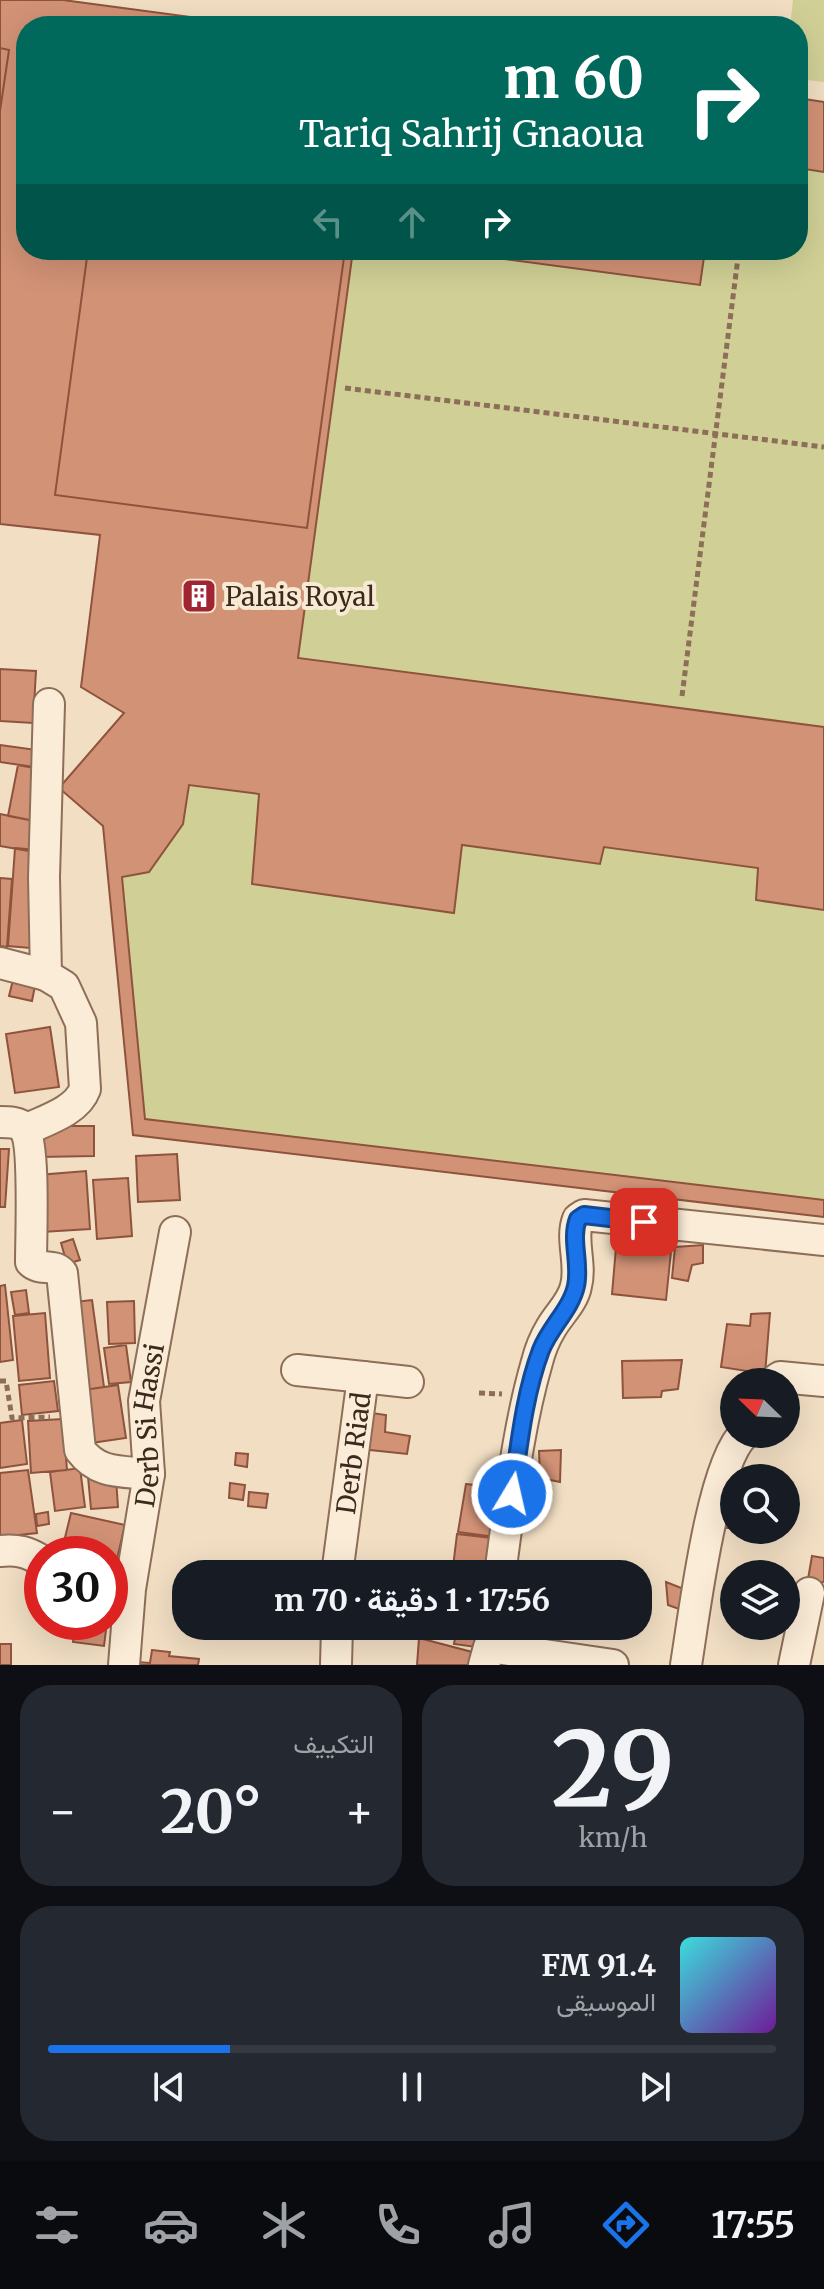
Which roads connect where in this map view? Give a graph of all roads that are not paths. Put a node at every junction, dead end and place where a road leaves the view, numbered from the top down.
1 (49, 704) dead end
2 (0, 963) edge
3 (46, 975) junction
4 (13, 1126) edge
5 (175, 1232) dead end
6 (824, 1240) edge
7 (297, 1370) dead end
8 (363, 1377) junction
9 (800, 1379) edge
10 (824, 1381) edge
11 (408, 1382) dead end
12 (732, 1448) edge
13 (149, 1474) junction
14 (0, 1551) edge
15 (24, 1552) edge
16 (128, 1556) edge
17 (339, 1560) edge
18 (502, 1560) edge
19 (809, 1593) dead end
20 (123, 1640) edge
21 (337, 1640) edge
22 (488, 1646) edge
23 (124, 1665) edge
24 (336, 1665) edge
25 (613, 1665) edge
26 (686, 1665) edge
27 (794, 1665) edge

1 - 3 street
2 - 3 street
3 - 4 street
4 - 13 street
5 - 13 street, Derb Si Hassi
6 - 18 street
7 - 8 street
8 - 11 street, Derb Riad
8 - 17 street, Derb Riad
9 - 10 street
12 - 26 street
13 - 16 street, Derb Si Hassi
14 - 15 street
19 - 27 street
20 - 23 street, Derb Si Hassi
21 - 24 street
22 - 25 street

